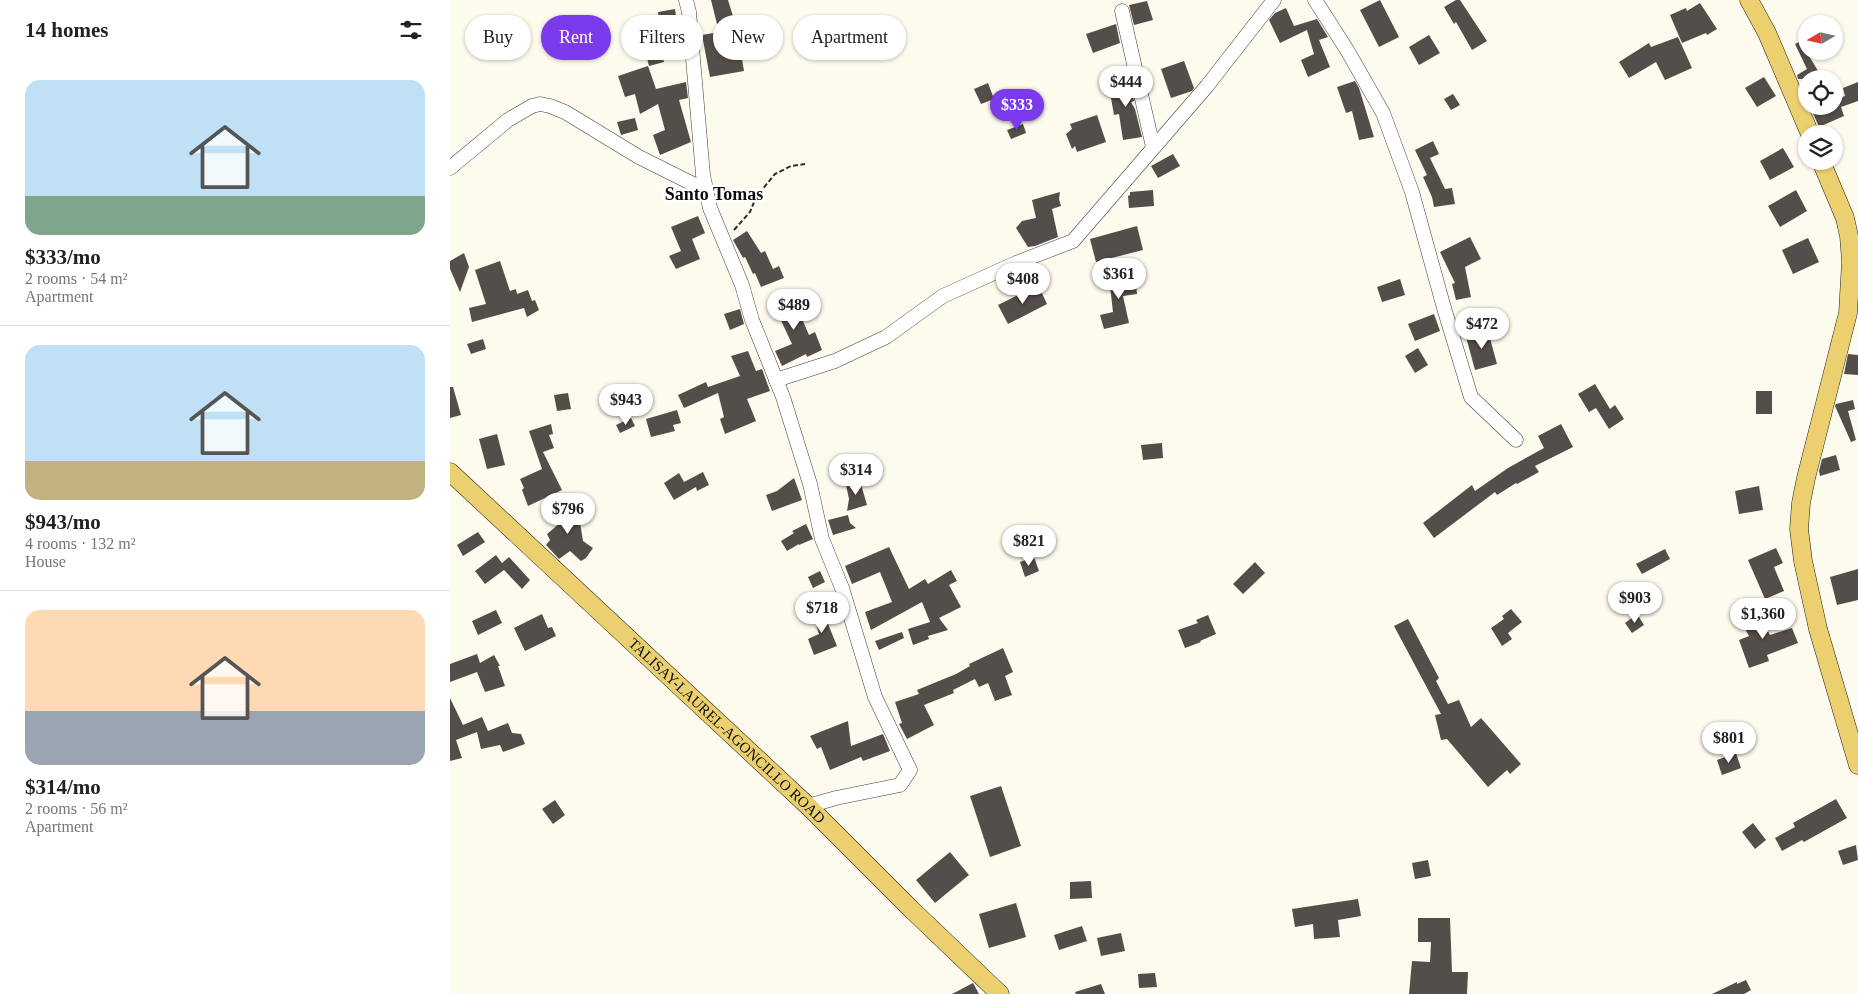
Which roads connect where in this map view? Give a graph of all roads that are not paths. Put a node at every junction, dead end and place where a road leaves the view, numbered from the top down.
1 (686, 0) edge
2 (1274, 0) edge
3 (1315, 0) edge
4 (1749, 0) edge
5 (1122, 11) dead end
6 (1806, 125) edge
7 (1153, 148) junction
8 (450, 168) edge
9 (1825, 170) edge
10 (705, 190) junction
11 (776, 380) junction
12 (1516, 440) dead end
13 (450, 472) edge
14 (1858, 764) edge
15 (808, 806) junction
16 (1000, 994) edge

1 - 10 street
2 - 7 street
3 - 12 street
4 - 6 main road
5 - 7 street
7 - 11 street
8 - 10 street
9 - 14 main road
10 - 11 street
11 - 15 street
13 - 15 main road, TALISAY-LAUREL-AGONCILLO ROAD
15 - 16 main road, TALISAY-LAUREL-AGONCILLO ROAD

